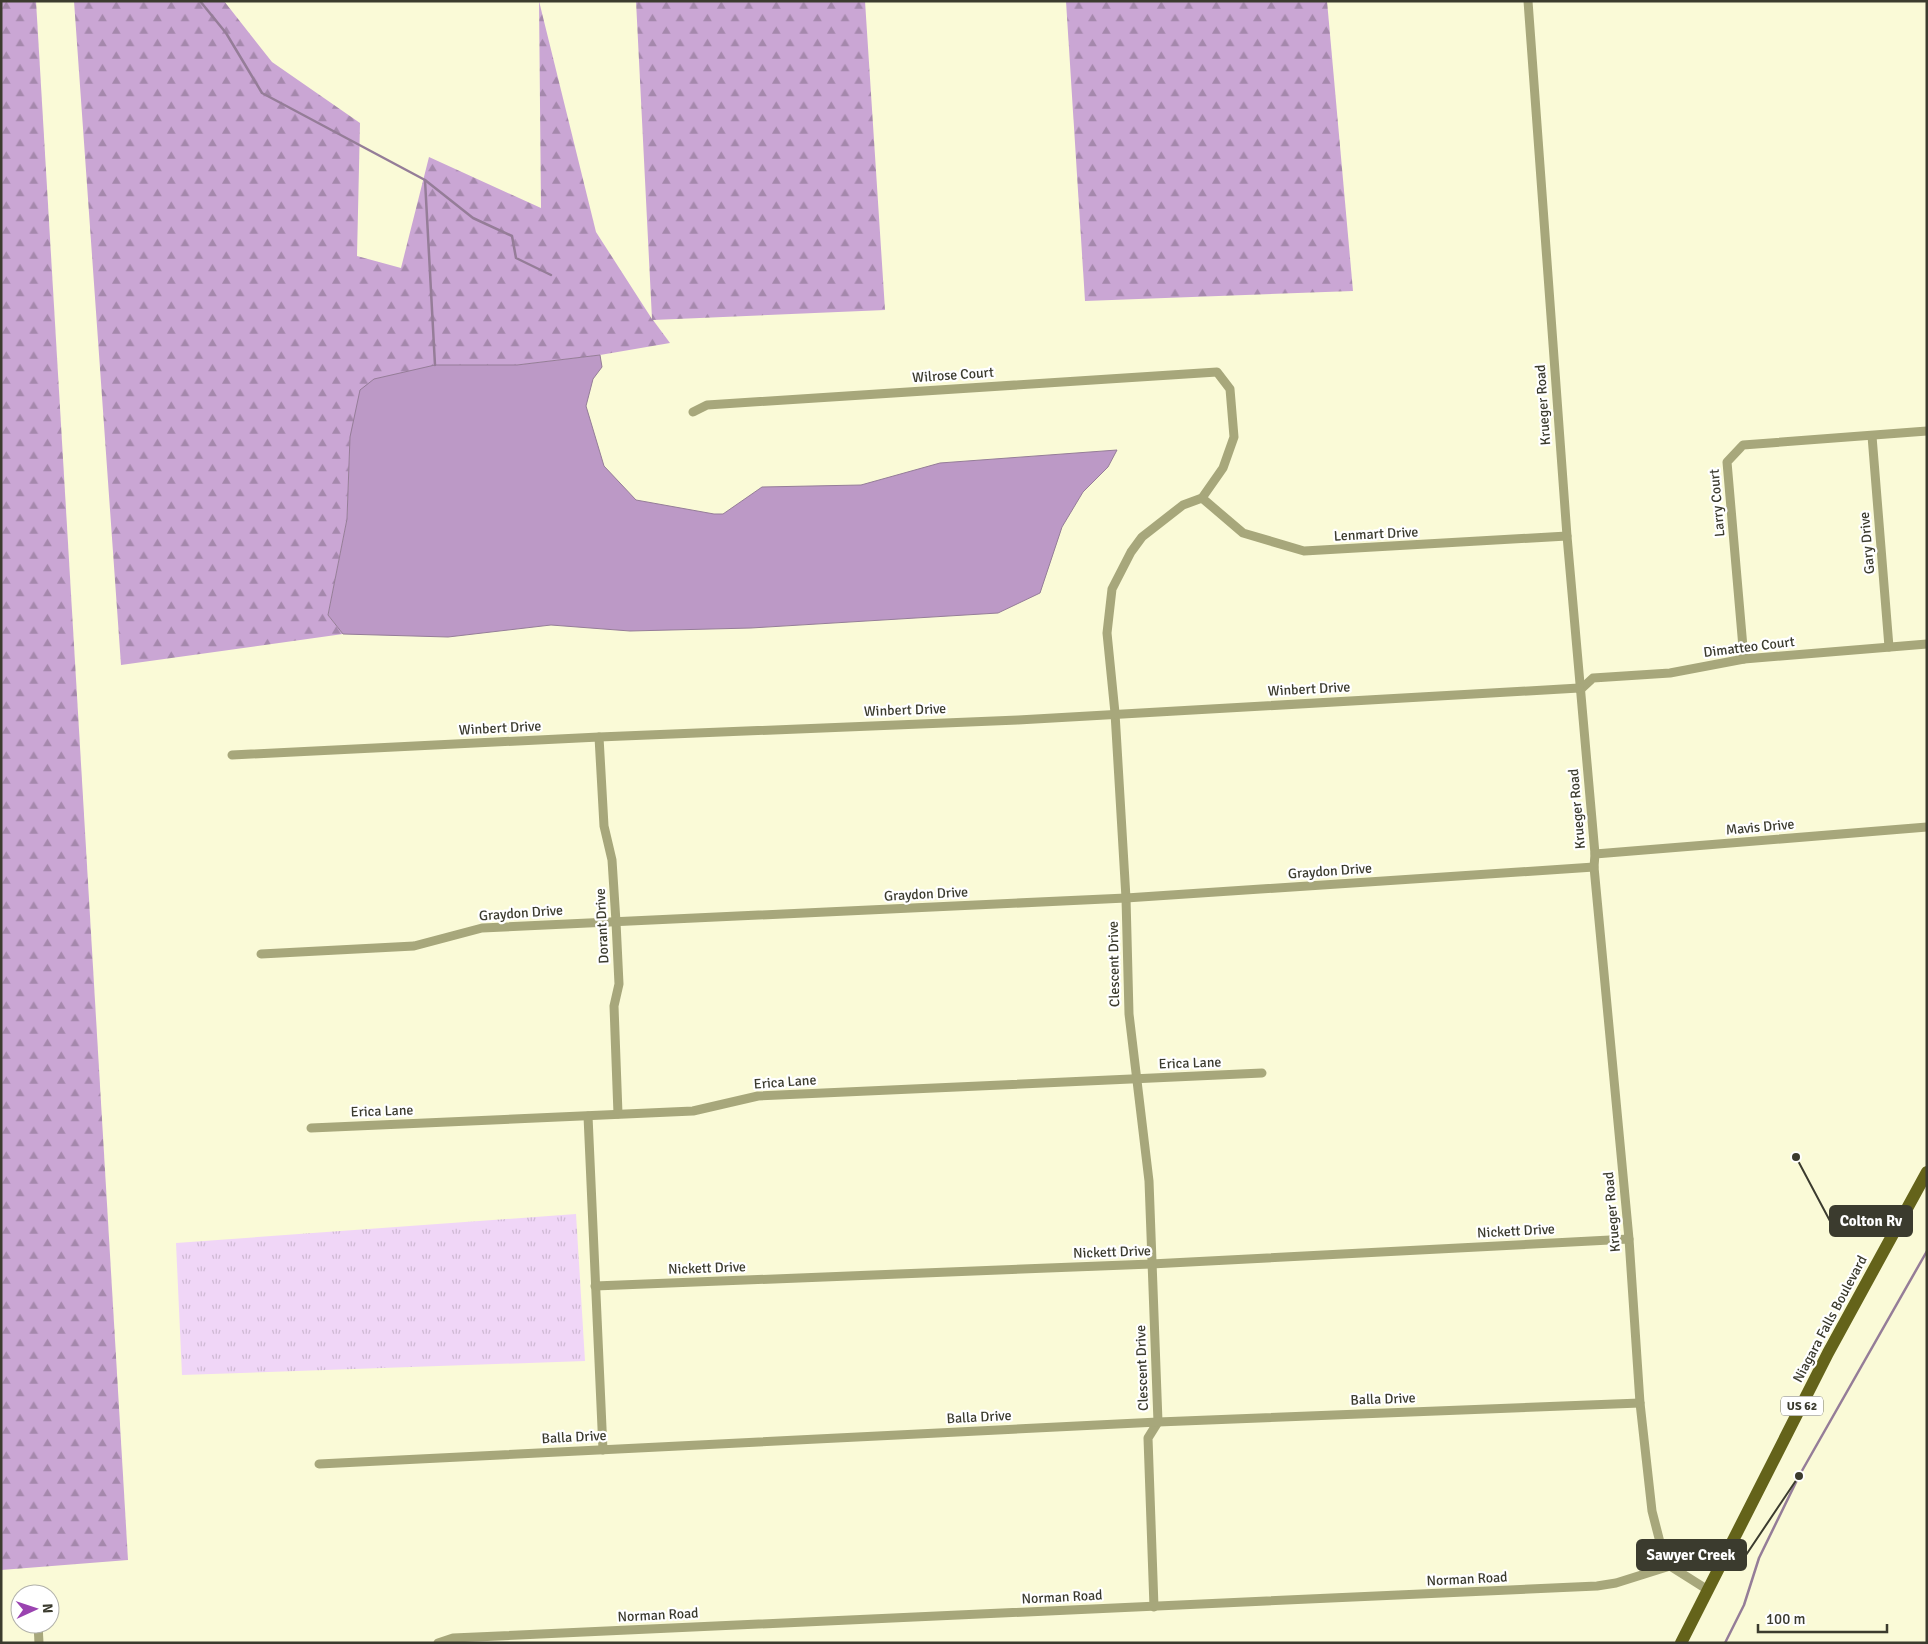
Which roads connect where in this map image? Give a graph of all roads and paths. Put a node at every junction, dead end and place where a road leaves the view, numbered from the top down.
1 (1528, 1) edge
2 (693, 412) dead end
3 (1927, 431) edge
4 (1872, 436) junction
5 (1202, 498) junction
6 (1567, 536) junction
7 (1927, 644) edge
8 (1889, 647) junction
9 (1744, 659) junction
10 (1580, 689) junction
11 (1115, 713) junction
12 (599, 737) junction
13 (232, 755) dead end
14 (1927, 827) edge
15 (1595, 854) junction
16 (1594, 867) junction
17 (1126, 898) junction
18 (616, 922) junction
19 (261, 954) dead end
20 (1262, 1073) dead end
21 (1137, 1079) junction
22 (618, 1114) junction
23 (588, 1116) junction
24 (311, 1128) dead end
25 (1927, 1172) edge
26 (1629, 1239) junction
27 (1151, 1264) junction
28 (595, 1286) junction
29 (1640, 1403) junction
30 (1158, 1422) junction
31 (603, 1450) junction
32 (319, 1464) dead end
33 (1670, 1566) junction
34 (1708, 1590) junction
35 (1154, 1607) junction
36 (438, 1643) edge
37 (1681, 1643) edge

1 - 6 street, Krueger Road
2 - 5 street, Wilrose Court
3 - 4 street, Larry Court
4 - 8 street, Gary Drive
4 - 9 street, Larry Court
5 - 6 street, Lenmart Drive
5 - 11 street, Clescent Drive
6 - 10 street, Krueger Road
7 - 8 street, Dimatteo Court
8 - 9 street, Dimatteo Court
9 - 10 street, Dimatteo Court
10 - 11 street, Winbert Drive
10 - 15 street, Krueger Road
11 - 12 street, Winbert Drive
11 - 17 street, Clescent Drive
12 - 13 street, Winbert Drive
12 - 18 street, Dorant Drive
14 - 15 street, Mavis Drive
15 - 16 street, Krueger Road
16 - 17 street, Graydon Drive
16 - 26 street, Krueger Road
17 - 18 street, Graydon Drive
17 - 21 street, Clescent Drive
18 - 19 street, Graydon Drive
18 - 22 street, Dorant Drive
20 - 21 street, Erica Lane
21 - 22 street, Erica Lane
21 - 27 street, Clescent Drive
22 - 23 street, Erica Lane
23 - 24 street, Erica Lane
23 - 28 street
25 - 34 main road, Niagara Falls Boulevard / US 62
26 - 27 street, Nickett Drive
26 - 29 street, Krueger Road
27 - 28 street, Nickett Drive
27 - 30 street, Clescent Drive
28 - 31 street
29 - 30 street, Balla Drive
29 - 33 street, Krueger Road
30 - 31 street, Balla Drive
30 - 35 street, Clescent Drive
31 - 32 street, Balla Drive
33 - 34 street
33 - 35 street, Norman Road
34 - 37 main road, Niagara Falls Boulevard / US 62
35 - 36 street, Norman Road

